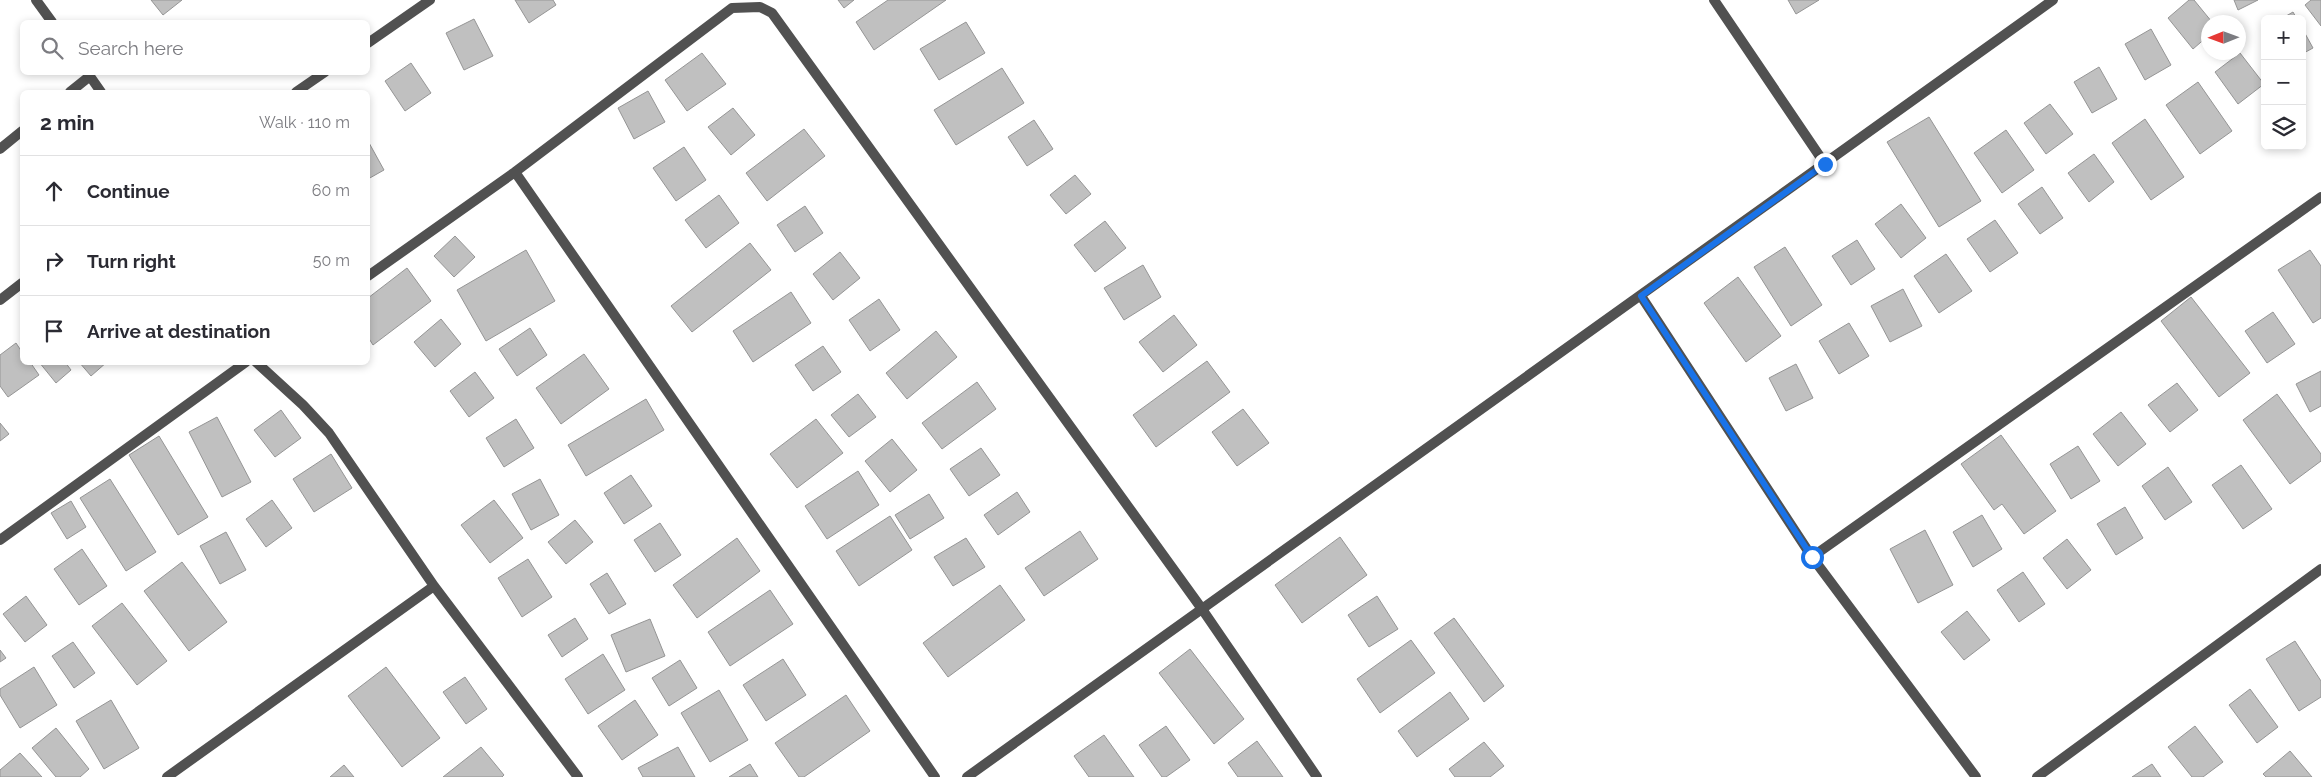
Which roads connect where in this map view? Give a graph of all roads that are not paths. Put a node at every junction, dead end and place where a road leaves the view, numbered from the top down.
1 (36, 0) edge
2 (430, 0) edge
3 (1714, 0) edge
4 (2053, 0) edge
5 (51, 20) edge
6 (370, 42) edge
7 (88, 75) edge
8 (90, 75) edge
9 (321, 75) edge
10 (72, 90) edge
11 (100, 90) edge
12 (299, 90) edge
13 (20, 133) edge
14 (0, 149) edge
15 (1825, 164) junction
16 (515, 172) junction
17 (2321, 197) edge
18 (370, 275) edge
19 (20, 285) edge
20 (1641, 296) junction
21 (0, 300) edge
22 (242, 365) edge
23 (259, 365) edge
24 (0, 540) edge
25 (1812, 557) junction
26 (2321, 569) edge
27 (434, 586) junction
28 (1202, 609) junction
29 (167, 777) edge
30 (578, 777) edge
31 (935, 777) edge
32 (967, 777) edge
33 (1317, 777) edge
34 (1976, 777) edge
35 (2037, 777) edge

1 - 5 street
2 - 6 street
3 - 15 street
4 - 15 street
7 - 10 street
8 - 11 street
9 - 12 street
13 - 14 street
15 - 20 street
16 - 18 street
16 - 28 street
16 - 31 street
17 - 25 street
19 - 21 street
20 - 25 street
20 - 28 street
22 - 24 street
23 - 27 street
25 - 34 street
26 - 35 street
27 - 29 street
27 - 30 street
28 - 32 street
28 - 33 street

